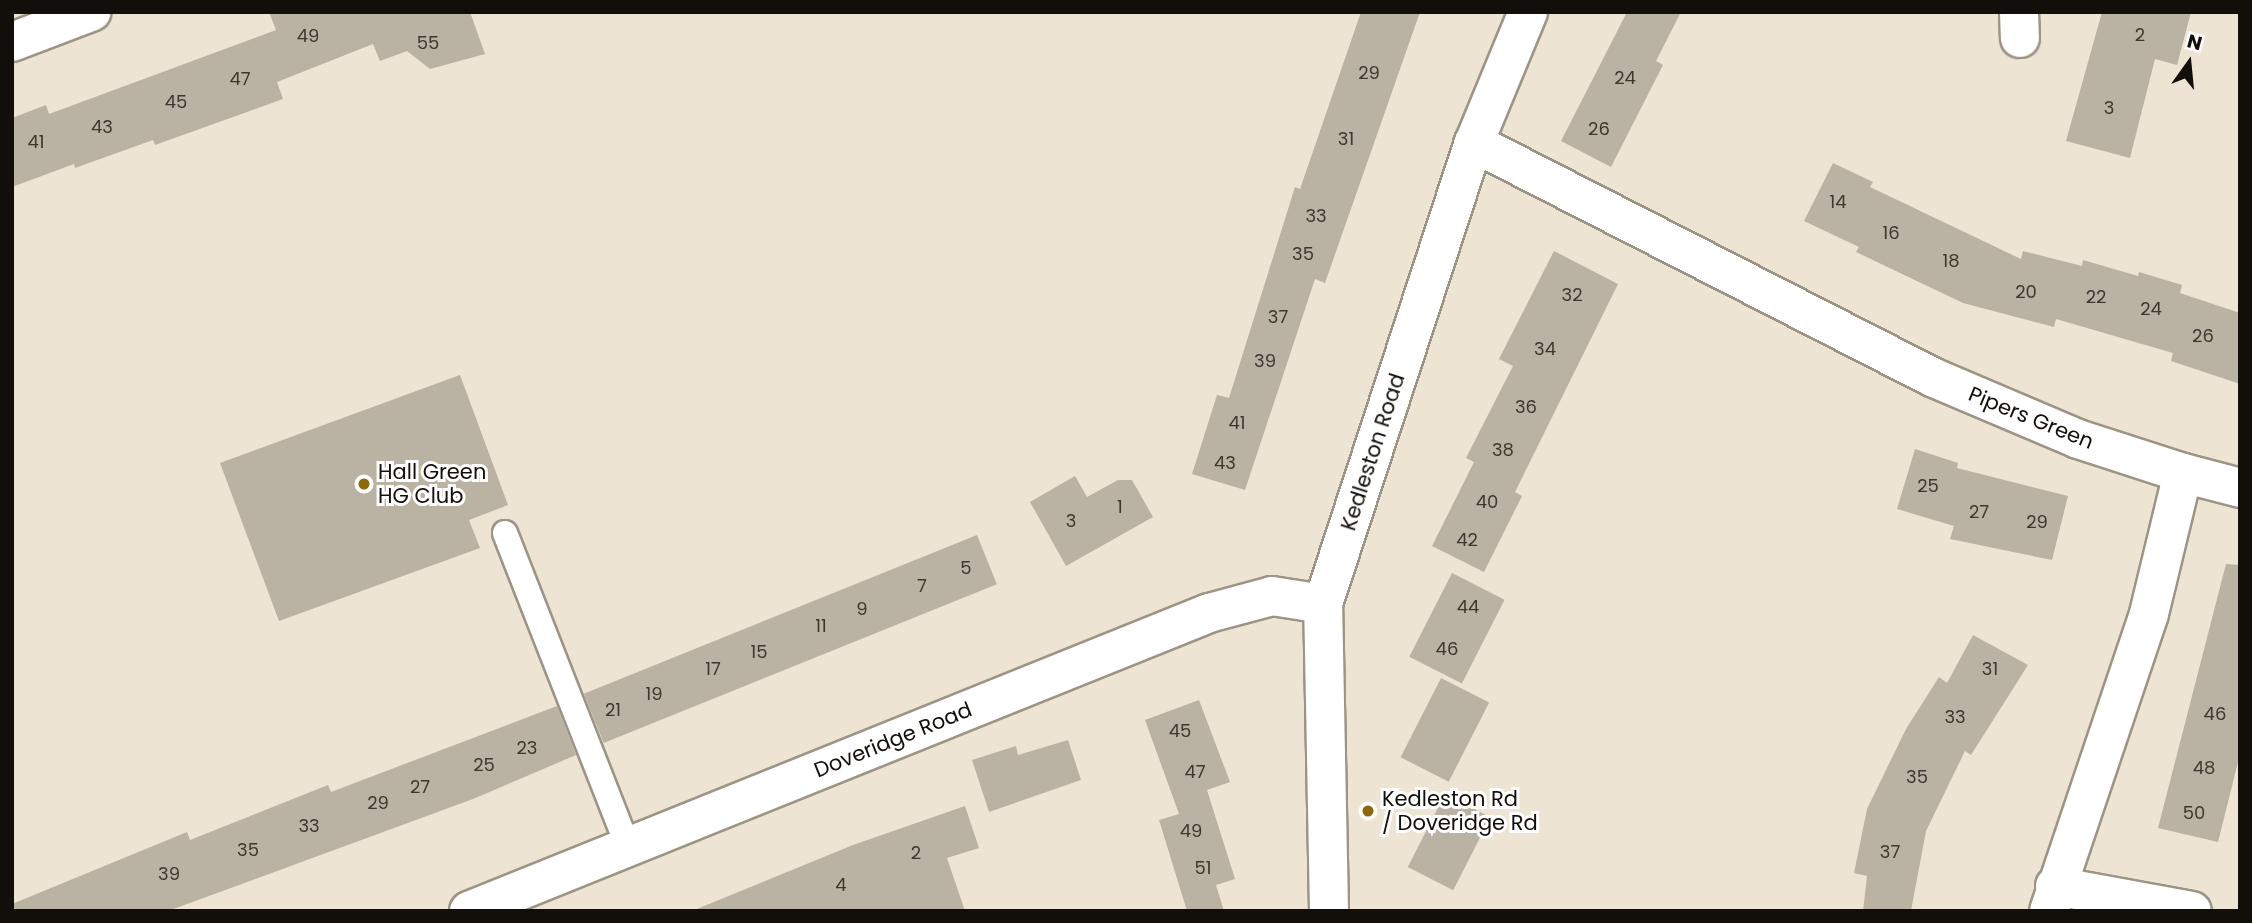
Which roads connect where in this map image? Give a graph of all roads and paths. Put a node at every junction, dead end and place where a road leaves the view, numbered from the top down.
1 (91, 12) edge
2 (1528, 12) edge
3 (12, 42) edge
4 (1474, 143) junction
5 (2183, 473) junction
6 (2240, 488) edge
7 (505, 533) dead end
8 (1323, 604) junction
9 (628, 847) junction
10 (2052, 898) edge
11 (469, 911) edge
12 (1329, 911) edge
13 (2192, 911) edge

1 - 3 street
2 - 4 street, Kedleston Road
4 - 5 street, Pipers Green
4 - 8 street, Kedleston Road
5 - 6 street, Pipers Green
5 - 10 street
7 - 9 lane
8 - 9 street, Doveridge Road
8 - 12 street, Kedleston Road
9 - 11 street, Doveridge Road
10 - 13 street

